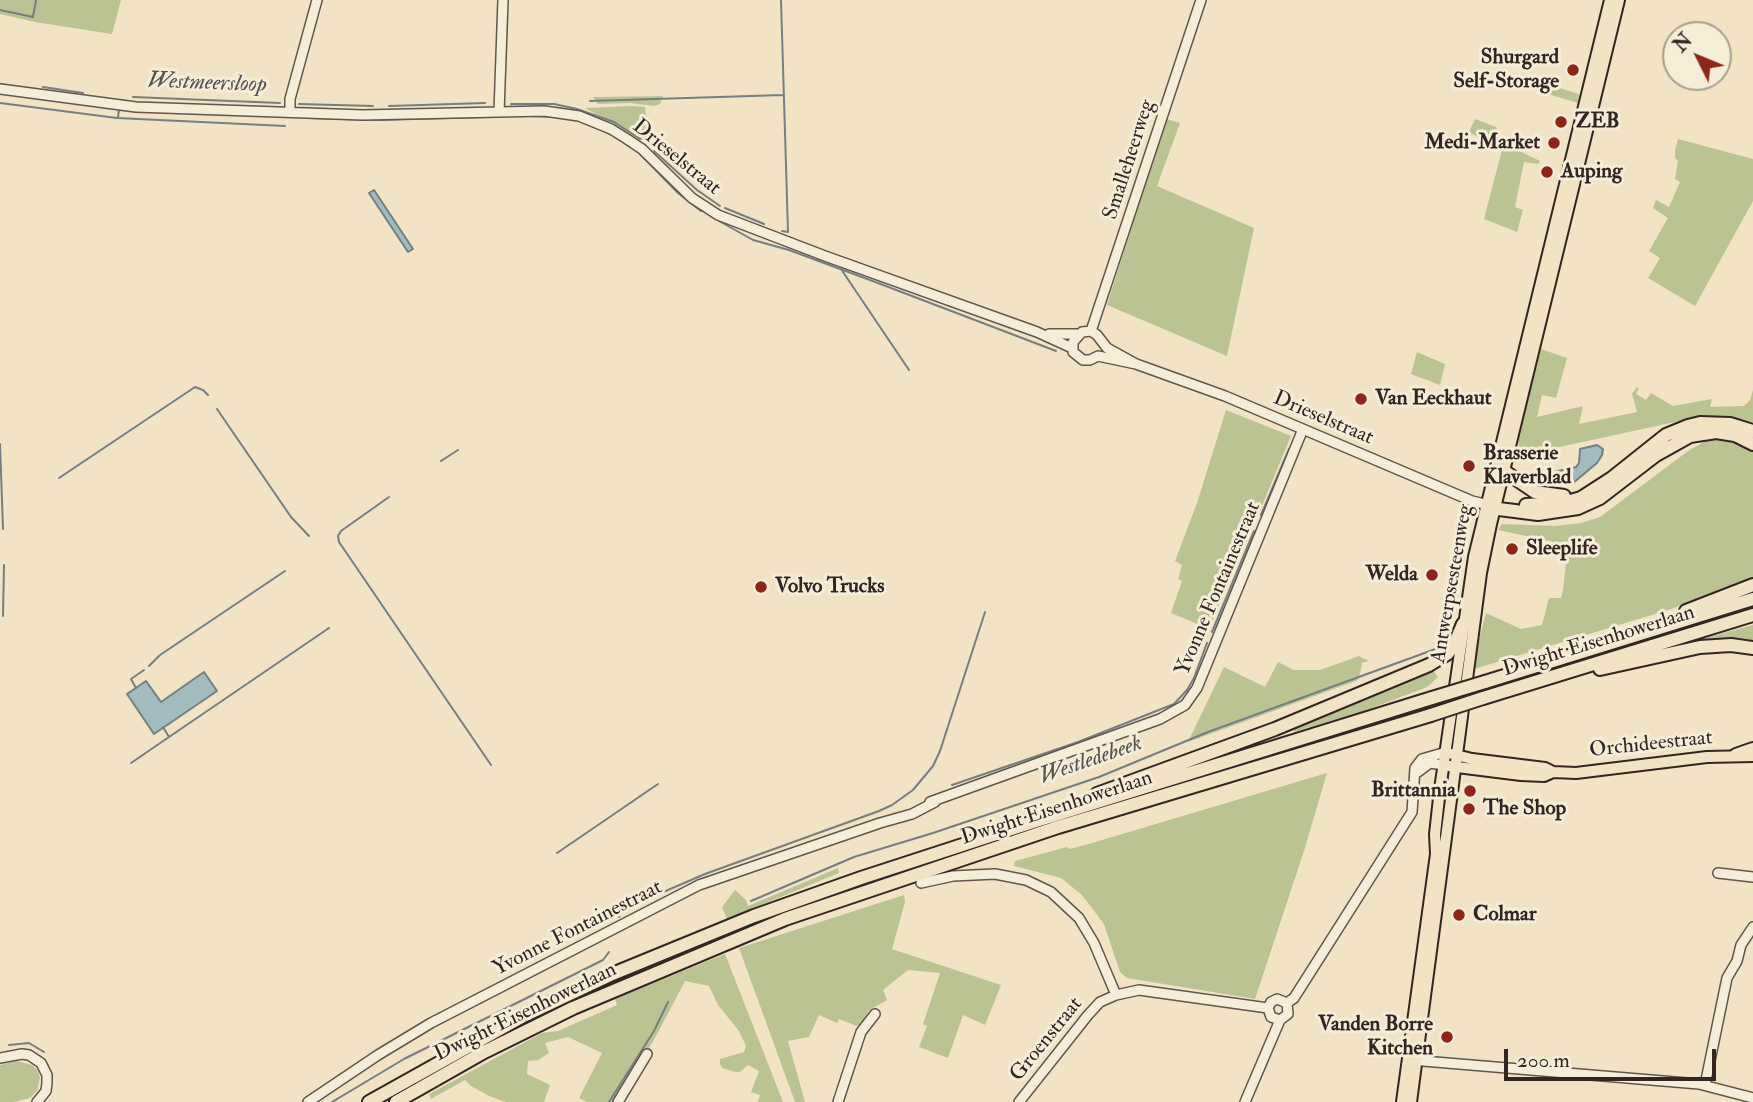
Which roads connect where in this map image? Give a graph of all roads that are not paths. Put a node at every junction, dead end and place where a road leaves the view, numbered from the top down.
1 (317, 0) edge
2 (503, 0) edge
3 (1201, 0) edge
4 (1610, 0) edge
5 (1619, 0) edge
6 (0, 89) edge
7 (289, 111) junction
8 (499, 112) junction
9 (1568, 191) junction
10 (1091, 331) junction
11 (1037, 332) junction
12 (1077, 334) junction
13 (1101, 342) junction
14 (1531, 343) junction
15 (1072, 348) junction
16 (1098, 356) junction
17 (1136, 364) junction
18 (1303, 429) junction
19 (1753, 431) edge
20 (1753, 443) edge
21 (1504, 471) junction
22 (1596, 490) junction
23 (1490, 505) junction
24 (1753, 585) edge
25 (1753, 599) edge
26 (1753, 614) edge
27 (1463, 624) junction
28 (1655, 629) junction
29 (1753, 648) edge
30 (1561, 673) junction
31 (1753, 749) edge
32 (1451, 753) junction
33 (1736, 755) junction
34 (1753, 756) edge
35 (1449, 766) junction
36 (1553, 772) junction
37 (1413, 780) junction
38 (1036, 821) junction
39 (1718, 873) dead end
40 (1753, 877) edge
41 (921, 883) dead end
42 (1753, 927) edge
43 (1116, 995) junction
44 (1287, 1003) junction
45 (1268, 1008) junction
46 (875, 1014) dead end
47 (1280, 1020) junction
48 (647, 1054) dead end
49 (0, 1058) edge
50 (1412, 1060) junction
51 (1705, 1085) junction
52 (1753, 1098) edge
53 (37, 1102) edge
54 (308, 1102) edge
55 (369, 1102) edge
56 (396, 1102) edge
57 (618, 1102) edge
58 (838, 1102) edge
59 (1019, 1102) edge
60 (1245, 1102) edge
61 (1402, 1102) edge
62 (1411, 1102) edge

1 - 7 street
2 - 8 street
3 - 10 street, Smalleheerweg
4 - 9 main road, Antwerpsesteenweg
5 - 9 main road, Antwerpsesteenweg
6 - 7 street, Drieselstraat
7 - 8 street, Drieselstraat
8 - 11 street, Drieselstraat
9 - 14 main road, Antwerpsesteenweg
10 - 12 street, Drieselstraat
10 - 13 street, Drieselstraat
11 - 12 street, Drieselstraat
11 - 15 street, Drieselstraat
12 - 15 street
13 - 16 street
13 - 17 street, Drieselstraat
14 - 21 main road, Antwerpsesteenweg
14 - 23 main road, Antwerpsesteenweg
15 - 16 street, Drieselstraat
16 - 17 street, Drieselstraat
17 - 18 street, Drieselstraat
18 - 23 street, Drieselstraat
18 - 54 street, Yvonne Fontainestraat
19 - 22 highway
20 - 23 highway
21 - 22 highway
21 - 23 main road, Antwerpsesteenweg
22 - 23 highway
23 - 27 main road, Antwerpsesteenweg
23 - 32 main road, Antwerpsesteenweg
24 - 28 highway
25 - 28 highway, Dwight Eisenhowerlaan
26 - 30 highway, Dwight Eisenhowerlaan
27 - 32 main road, Antwerpsesteenweg
27 - 38 highway
28 - 38 highway, Dwight Eisenhowerlaan, bridge
29 - 30 highway
30 - 56 highway, Dwight Eisenhowerlaan, bridge
31 - 33 highway
32 - 35 main road, Antwerpsesteenweg
32 - 36 main road, Orchideestraat
32 - 37 street
33 - 34 main road, Orchideestraat
33 - 36 main road, Orchideestraat
35 - 36 main road, Orchideestraat
35 - 37 street
35 - 50 main road, Antwerpsesteenweg
37 - 44 street
38 - 55 highway, Dwight Eisenhowerlaan
39 - 40 street
41 - 43 street
42 - 51 street
43 - 45 street, Groenstraat
43 - 59 street, Groenstraat
44 - 45 street
44 - 47 street
45 - 47 street
46 - 58 street
47 - 60 street
48 - 57 street
49 - 53 street
50 - 51 street
50 - 61 main road, Antwerpsesteenweg
50 - 62 main road, Antwerpsesteenweg
51 - 52 street

